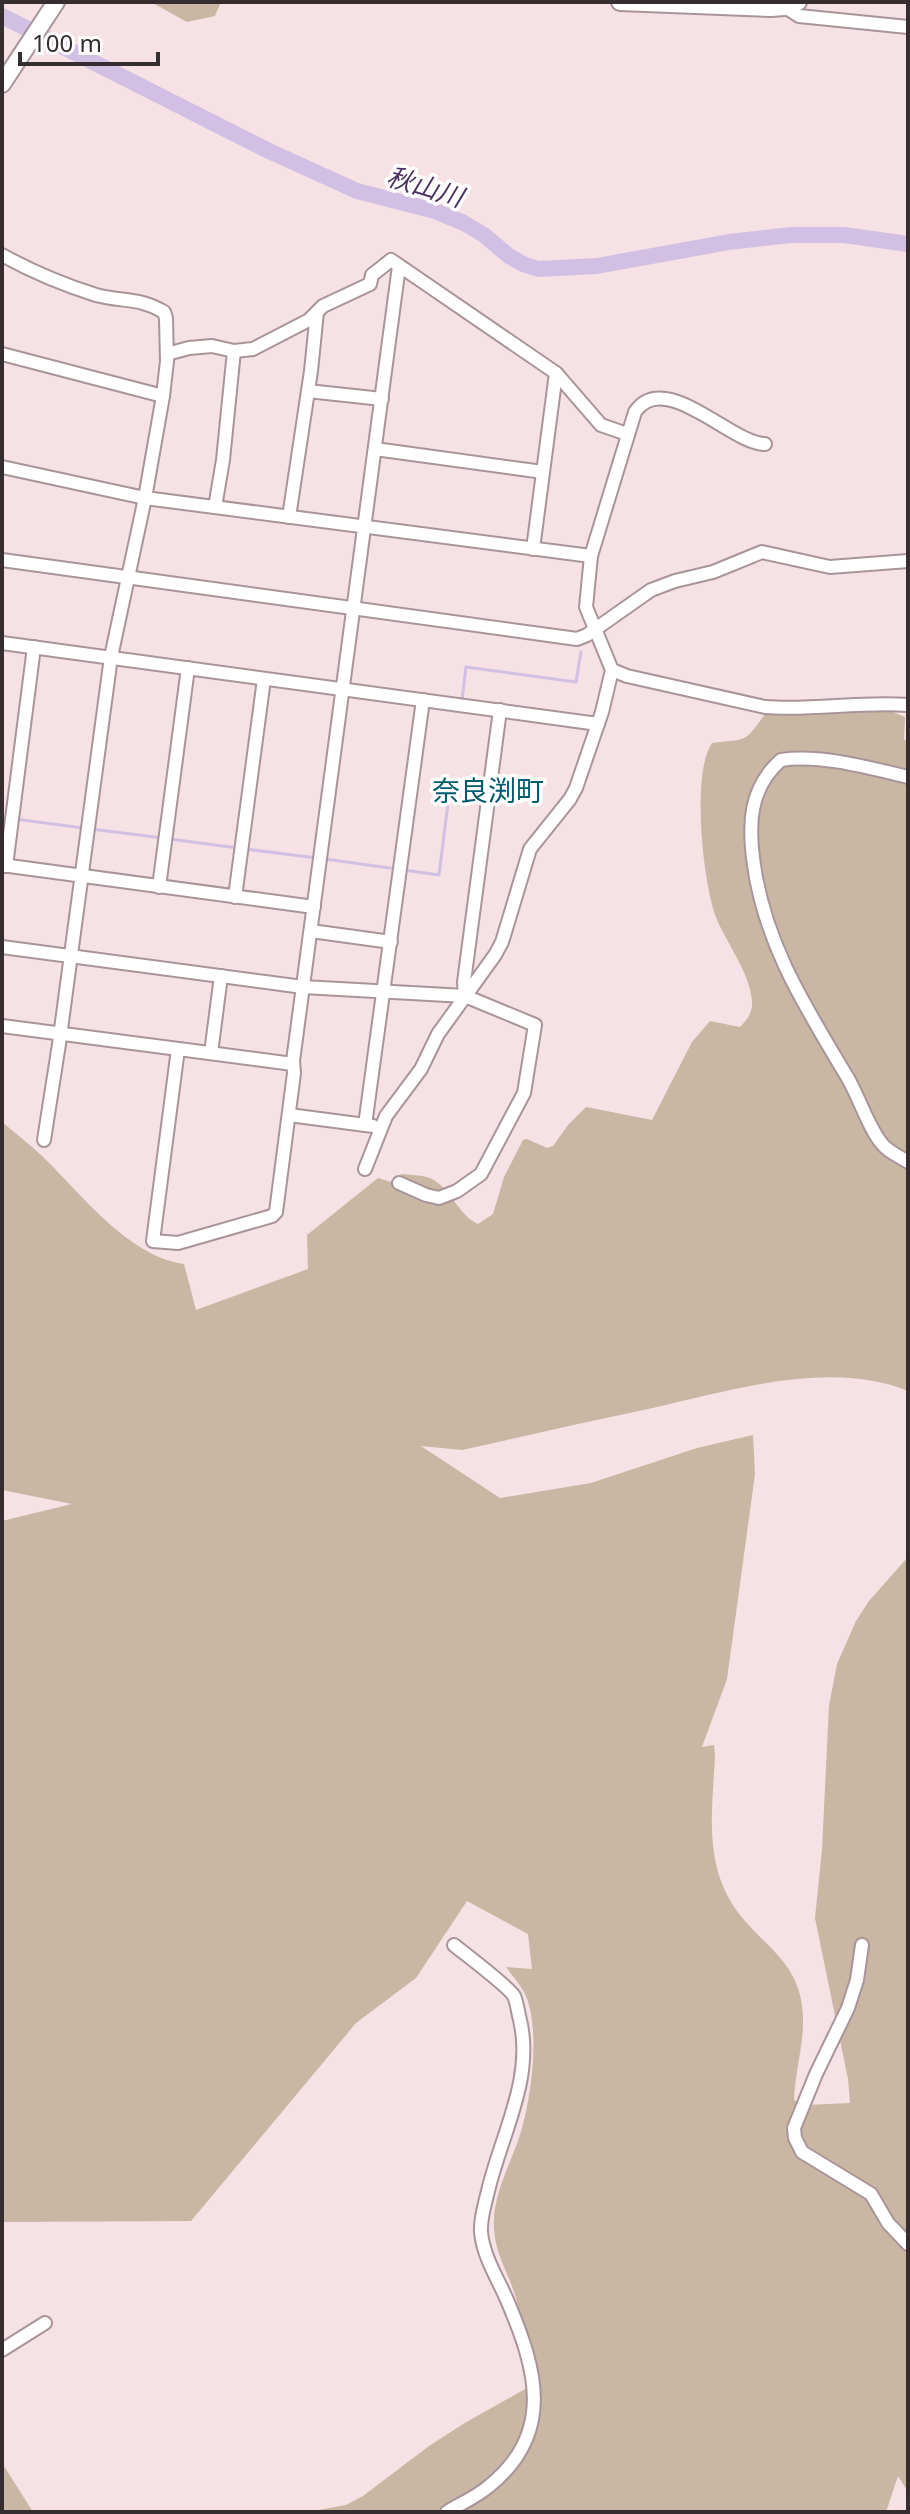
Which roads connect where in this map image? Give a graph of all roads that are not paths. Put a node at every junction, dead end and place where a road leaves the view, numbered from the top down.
1 (620, 2) edge
2 (792, 4) edge
3 (54, 6) edge
4 (908, 27) edge
5 (2, 84) edge
6 (2, 255) edge
7 (399, 266) junction
8 (317, 312) junction
9 (234, 351) junction
10 (2, 354) edge
11 (167, 354) junction
12 (556, 373) junction
13 (308, 391) junction
14 (163, 396) junction
15 (382, 399) junction
16 (627, 434) junction
17 (765, 444) dead end
18 (375, 449) junction
19 (2, 467) edge
20 (543, 472) junction
21 (145, 498) junction
22 (215, 507) junction
23 (289, 517) junction
24 (365, 527) junction
25 (533, 549) junction
26 (591, 556) junction
27 (2, 560) edge
28 (908, 561) edge
29 (126, 579) junction
30 (355, 609) junction
31 (594, 630) junction
32 (2, 643) edge
33 (34, 647) junction
34 (111, 657) junction
35 (188, 668) junction
36 (612, 670) junction
37 (264, 679) junction
38 (344, 690) junction
39 (423, 700) junction
40 (908, 705) edge
41 (500, 710) junction
42 (598, 724) junction
43 (908, 777) edge
44 (4, 866) edge
45 (82, 876) junction
46 (159, 887) junction
47 (235, 897) junction
48 (314, 907) junction
49 (311, 931) junction
50 (391, 942) junction
51 (2, 947) edge
52 (71, 956) junction
53 (221, 976) junction
54 (303, 987) junction
55 (384, 991) junction
56 (465, 996) junction
57 (2, 1026) edge
58 (60, 1033) junction
59 (178, 1049) junction
60 (211, 1053) junction
61 (293, 1063) junction
62 (289, 1115) junction
63 (365, 1125) junction
64 (382, 1127) junction
65 (44, 1140) dead end
66 (908, 1162) edge
67 (365, 1169) dead end
68 (399, 1183) dead end
69 (454, 1945) dead end
70 (862, 1945) dead end
71 (908, 2244) edge
72 (45, 2323) dead end
73 (2, 2350) edge
74 (447, 2512) edge

1 - 2 main road
2 - 4 street
3 - 5 main road
6 - 11 street
7 - 8 street
7 - 12 street
7 - 15 street
8 - 9 street
8 - 13 street
9 - 11 street
9 - 22 street
10 - 14 street
11 - 14 street
12 - 16 street
12 - 20 street
13 - 15 street
13 - 23 street
14 - 21 street
15 - 18 street
16 - 17 street
16 - 26 street
18 - 20 street
18 - 24 street
19 - 21 street
20 - 25 street
21 - 22 street
21 - 29 street
22 - 23 street
23 - 24 street
24 - 25 street
24 - 30 street
25 - 26 street
26 - 31 street
27 - 29 street
28 - 31 street
29 - 30 street
29 - 34 street
30 - 31 street
30 - 38 street
31 - 36 street
32 - 33 street
33 - 34 street
33 - 44 street
34 - 35 street
34 - 45 street
35 - 37 street
35 - 46 street
36 - 40 street
36 - 42 street
37 - 38 street
37 - 47 street
38 - 39 street
38 - 48 street
39 - 41 street
39 - 50 street
41 - 42 street
41 - 56 street
42 - 56 street
43 - 66 street
44 - 45 street
45 - 46 street
45 - 52 street
46 - 47 street
47 - 48 street
48 - 49 street
49 - 50 street
49 - 54 street
50 - 55 street
51 - 52 street
52 - 53 street
52 - 58 street
53 - 54 street
53 - 60 street
54 - 55 street
54 - 61 street
55 - 56 street
55 - 63 street
56 - 64 street
56 - 68 street
57 - 58 street
58 - 59 street
58 - 65 street
59 - 60 street
59 - 62 street
60 - 61 street
61 - 62 street
62 - 63 street
63 - 64 street
64 - 67 street
69 - 74 street
70 - 71 street
72 - 73 street

